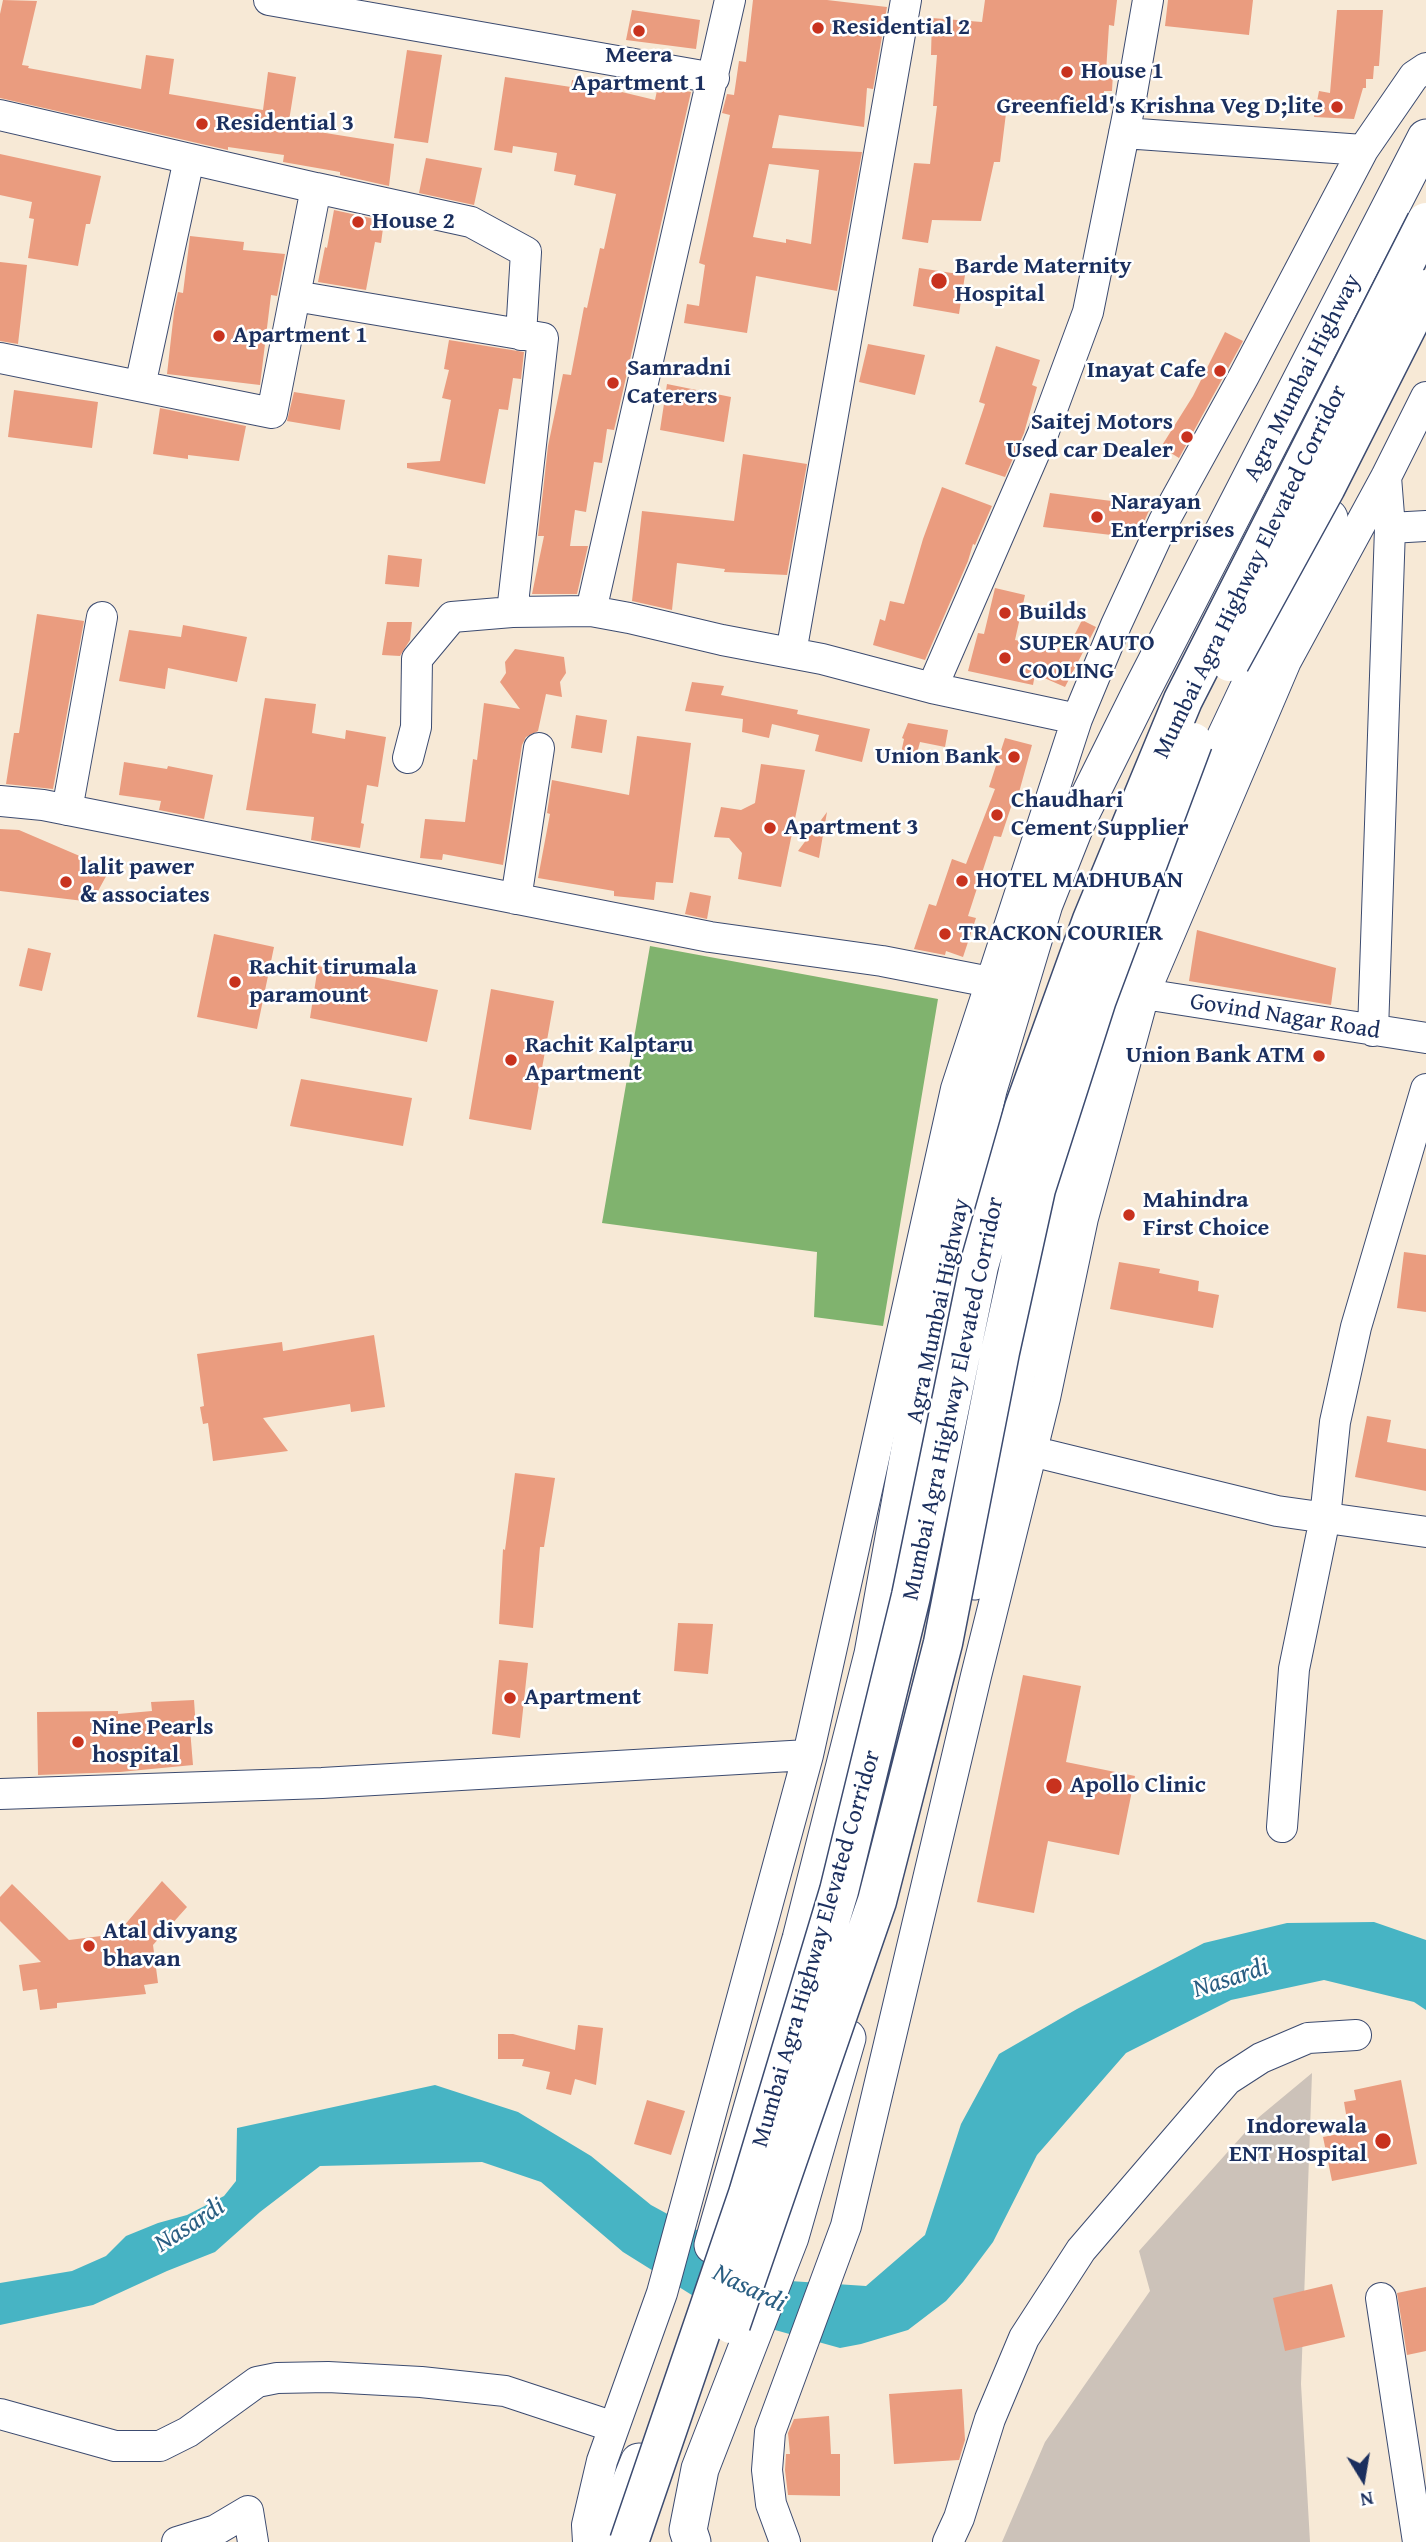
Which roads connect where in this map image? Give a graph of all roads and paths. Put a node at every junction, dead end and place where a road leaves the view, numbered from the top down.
1 (269, 0) edge
2 (730, 0) edge
3 (906, 0) edge
4 (1148, 0) edge
5 (1426, 68) edge
6 (714, 78) junction
7 (0, 115) edge
8 (1124, 133) junction
9 (1426, 138) edge
10 (1363, 150) junction
11 (189, 159) junction
12 (316, 188) junction
13 (1426, 222) edge
14 (1426, 289) edge
15 (295, 296) junction
16 (1426, 331) edge
17 (521, 335) junction
18 (0, 358) edge
19 (140, 386) junction
20 (1426, 397) edge
21 (1386, 477) junction
22 (1426, 526) edge
23 (1390, 528) junction
24 (591, 611) junction
25 (512, 612) junction
26 (102, 617) dead end
27 (791, 653) junction
28 (932, 688) junction
29 (1077, 719) junction
30 (539, 748) dead end
31 (408, 758) dead end
32 (0, 801) edge
33 (67, 810) junction
34 (516, 899) junction
35 (990, 982) junction
36 (1144, 994) junction
37 (1373, 1031) junction
38 (1426, 1038) edge
39 (1426, 1089) edge
40 (949, 1259) junction
41 (1041, 1280) junction
42 (1031, 1451) junction
43 (1325, 1518) junction
44 (1426, 1532) edge
45 (808, 1755) junction
46 (0, 1793) edge
47 (1282, 1827) dead end
48 (1356, 2035) dead end
49 (1381, 2298) dead end
50 (0, 2414) edge
51 (614, 2427) junction
52 (177, 2542) edge
53 (253, 2542) edge
54 (588, 2542) edge
55 (607, 2542) edge
56 (629, 2542) edge
57 (653, 2542) edge
58 (692, 2542) edge
59 (785, 2542) edge
60 (948, 2542) edge
61 (1418, 2542) edge

1 - 6 street
2 - 6 street
3 - 27 street
4 - 8 street
5 - 10 street
6 - 24 street
7 - 11 street
8 - 10 street
8 - 28 street
9 - 40 main road, Agra Mumbai Highway
10 - 29 street
11 - 12 street
11 - 19 street
12 - 15 street
12 - 17 street
13 - 56 highway, Mumbai Agra Highway Elevated Corridor, bridge
14 - 57 highway, Mumbai Agra Highway Elevated Corridor, bridge
15 - 17 street
15 - 19 street
16 - 41 main road
17 - 25 street
18 - 19 street
20 - 21 street
21 - 23 street
21 - 36 street
22 - 23 street
23 - 37 street
24 - 25 street
24 - 27 street
25 - 31 street
26 - 33 street
27 - 28 street
28 - 29 street
29 - 35 street
30 - 34 street
32 - 33 street
33 - 34 street
34 - 35 street
35 - 45 street
36 - 37 street, Govind Nagar Road
36 - 42 street
37 - 38 street, Govind Nagar Road
39 - 43 street
40 - 41 main road
40 - 55 main road, Agra Mumbai Highway
41 - 58 main road
42 - 43 street
42 - 59 street
43 - 44 street
43 - 47 street
45 - 46 street
45 - 51 street
48 - 60 street
49 - 61 street
50 - 51 street
51 - 54 street
52 - 53 street

